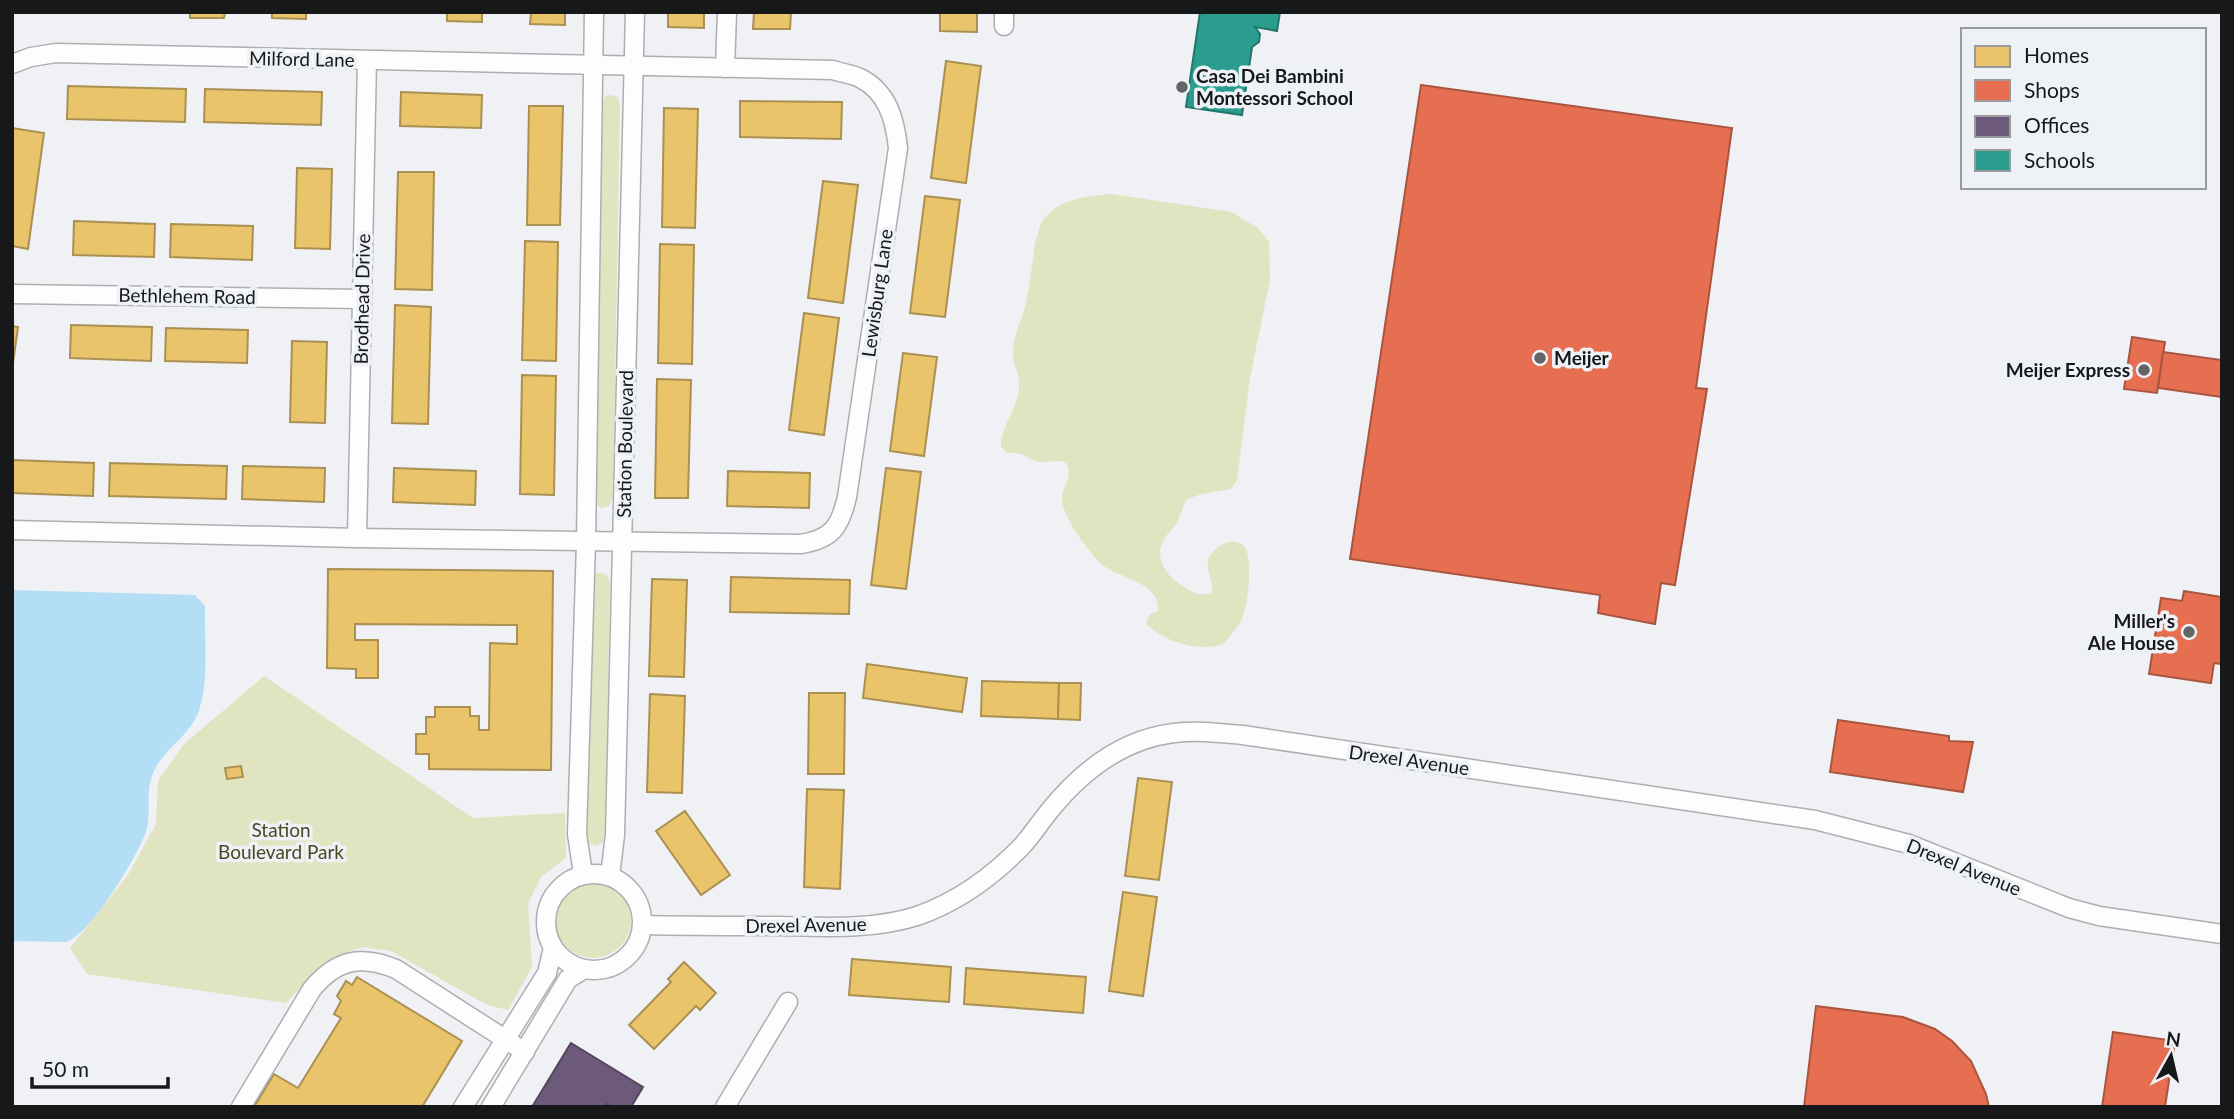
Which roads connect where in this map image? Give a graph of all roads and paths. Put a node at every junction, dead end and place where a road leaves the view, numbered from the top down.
1 (594, 12) edge
2 (635, 12) edge
3 (727, 12) edge
4 (367, 60) junction
5 (12, 64) edge
6 (593, 65) junction
7 (634, 66) junction
8 (725, 68) junction
9 (12, 294) edge
10 (362, 299) junction
11 (12, 530) edge
12 (357, 538) junction
13 (586, 542) junction
14 (622, 542) junction
15 (583, 874) junction
16 (610, 876) junction
17 (643, 925) junction
18 (2222, 934) edge
19 (553, 948) junction
20 (584, 970) junction
21 (788, 1002) dead end
22 (505, 1040) junction
23 (525, 1052) junction
24 (241, 1107) edge
25 (463, 1107) edge
26 (491, 1107) edge
27 (725, 1107) edge

1 - 6 street, Station Boulevard
2 - 7 street, Station Boulevard
3 - 8 street
4 - 5 street, Milford Lane
4 - 6 street, Milford Lane
4 - 10 street, Brodhead Drive
6 - 7 street, Milford Lane
6 - 13 street, Station Boulevard
7 - 8 street, Lewisburg Lane
7 - 14 street, Station Boulevard
8 - 14 street, Lewisburg Lane
9 - 10 street, Bethlehem Road
10 - 12 street, Brodhead Drive
11 - 12 street
12 - 13 street
13 - 14 street, Lewisburg Lane
13 - 15 street, Station Boulevard
14 - 16 street, Station Boulevard
15 - 16 street
15 - 19 street
16 - 17 street
17 - 18 street, Drexel Avenue
17 - 20 street
19 - 20 street
19 - 22 street
20 - 23 street
21 - 27 street
22 - 23 street
22 - 24 street
22 - 25 street
23 - 26 street

